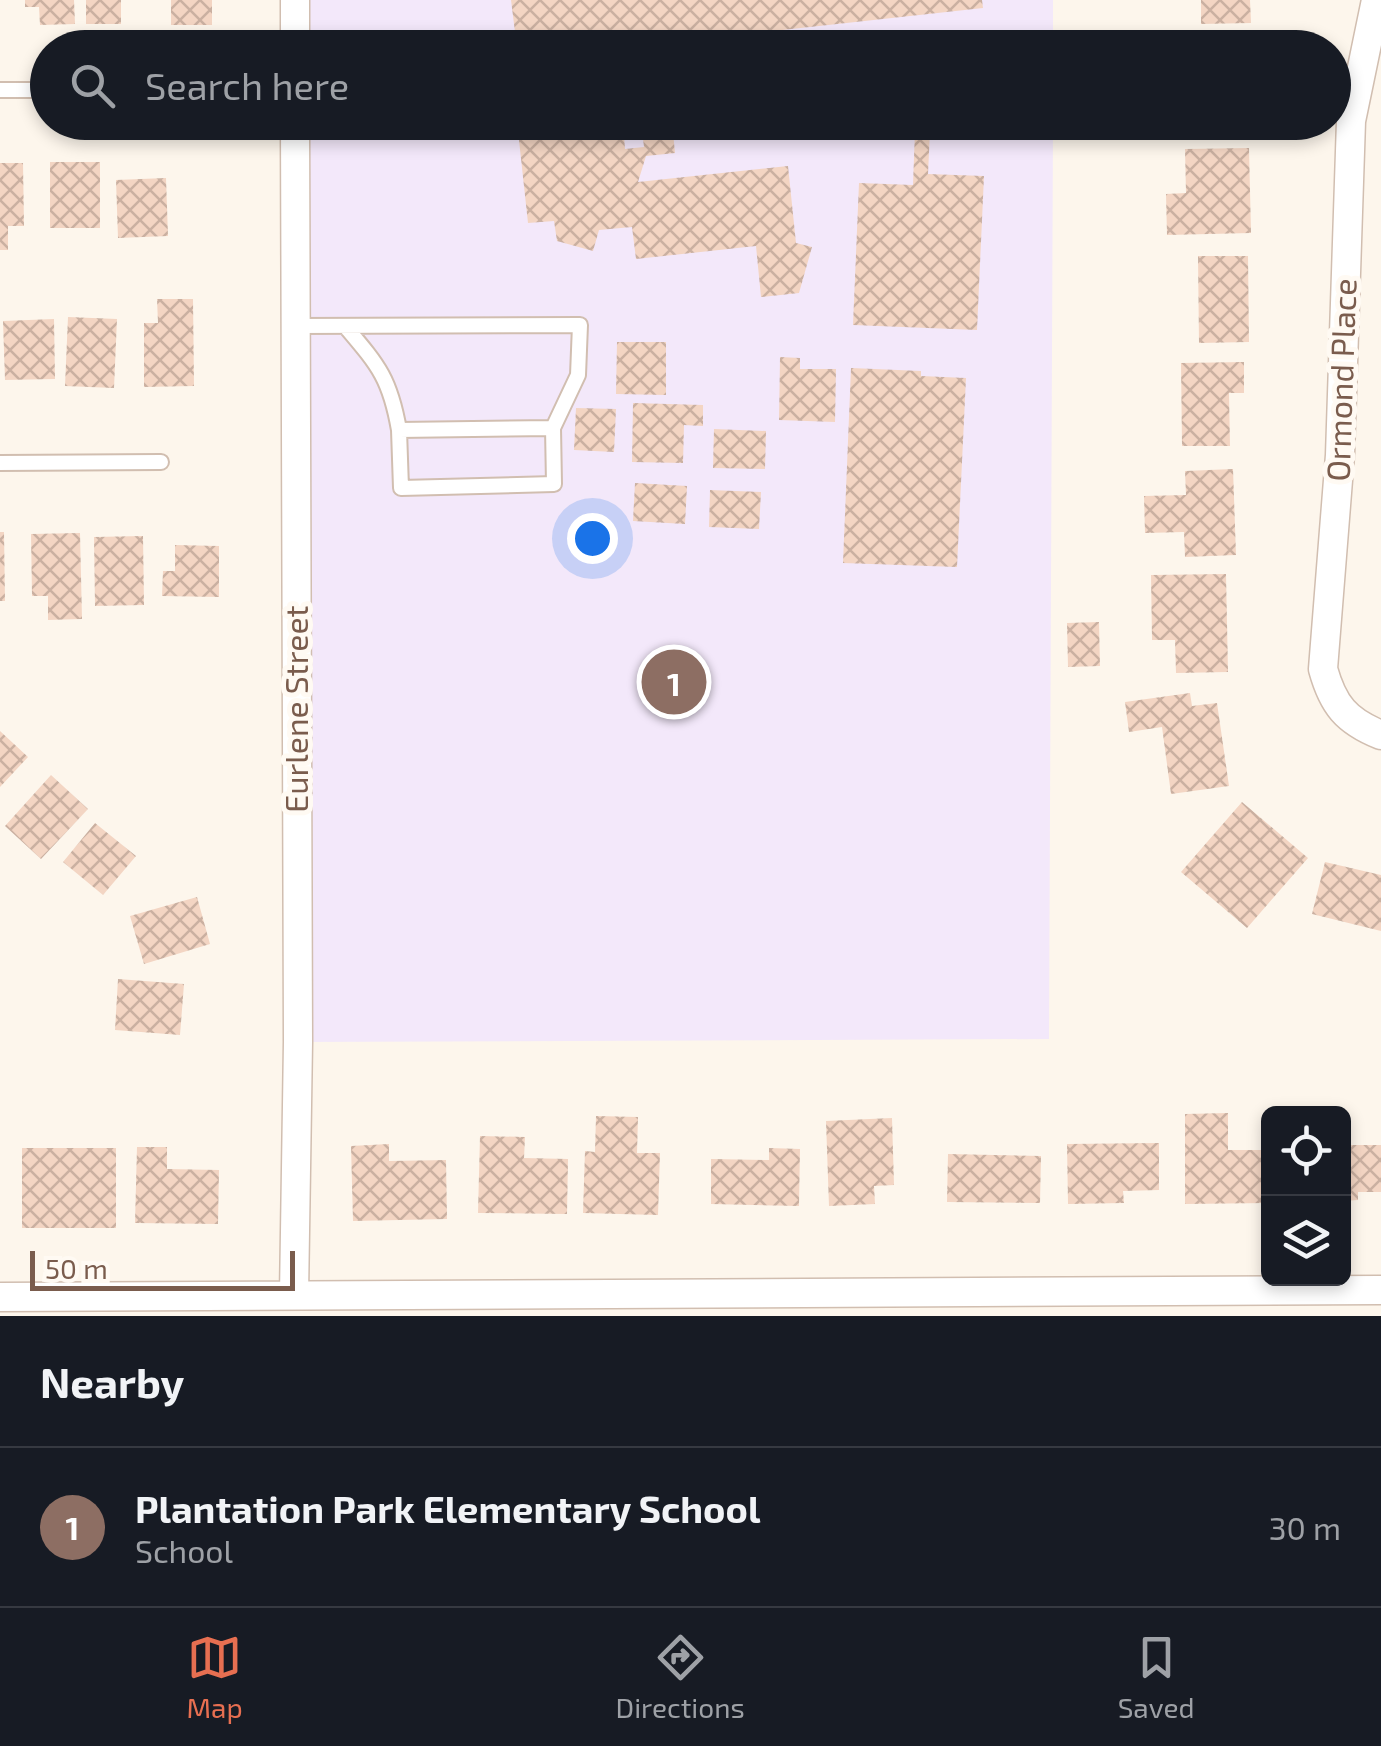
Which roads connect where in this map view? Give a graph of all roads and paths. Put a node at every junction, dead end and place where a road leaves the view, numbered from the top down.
1 (295, 0) edge
2 (1376, 0) edge
3 (295, 30) edge
4 (0, 90) edge
5 (30, 90) edge
6 (1351, 121) edge
7 (295, 140) edge
8 (1350, 140) edge
9 (296, 326) junction
10 (344, 326) junction
11 (553, 428) junction
12 (400, 430) junction
13 (162, 462) dead end
14 (0, 463) edge
15 (1381, 735) edge
16 (1381, 1290) edge
17 (294, 1295) junction
18 (0, 1297) edge

1 - 3 street
2 - 6 street, Ormond Place
4 - 5 lane
7 - 9 street, Eurlene Street
8 - 15 street, Ormond Place
9 - 10 lane
9 - 17 street, Eurlene Street
10 - 11 lane
10 - 12 lane
11 - 12 lane
11 - 12 lane
13 - 14 lane
16 - 17 street
17 - 18 street

